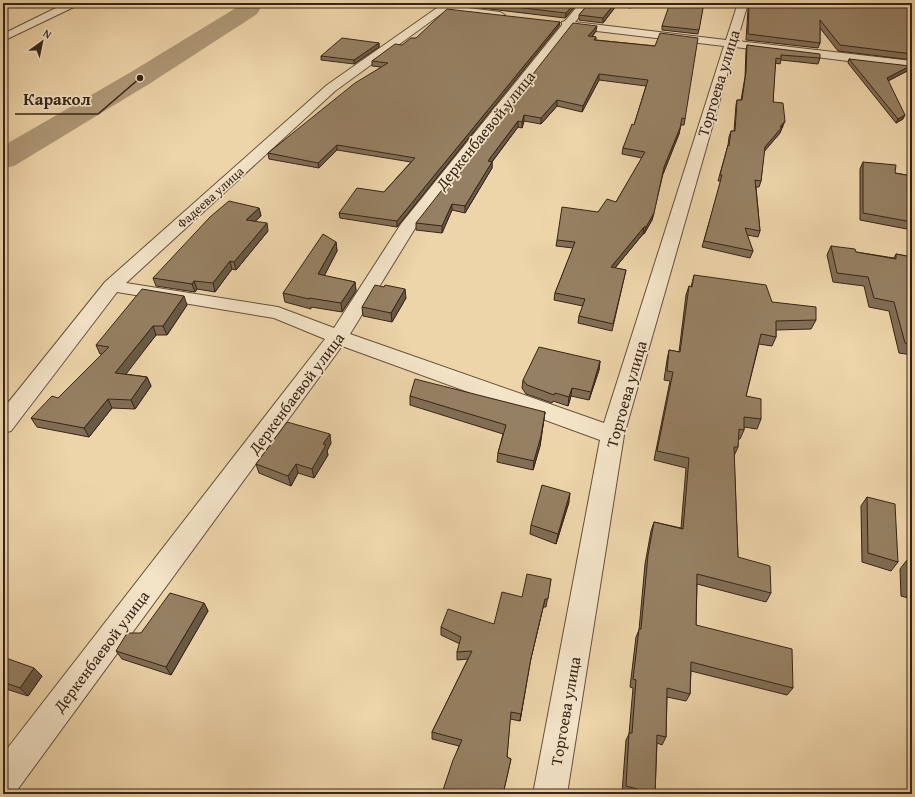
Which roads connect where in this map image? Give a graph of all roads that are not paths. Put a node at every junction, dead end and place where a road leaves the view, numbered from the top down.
1 (74, 3) edge
2 (586, 3) edge
3 (743, 3) edge
4 (447, 5) edge
5 (514, 17) edge
6 (561, 23) junction
7 (3, 38) edge
8 (730, 43) junction
9 (912, 65) edge
10 (112, 286) junction
11 (338, 338) junction
12 (3, 425) edge
13 (612, 435) junction
14 (3, 781) edge
15 (550, 794) edge

1 - 7 street
2 - 6 street, Деркенбаевой улица
3 - 8 street, Торгоева улица
4 - 5 street
4 - 10 street, Фадеева улица
6 - 8 street
6 - 11 street, Деркенбаевой улица
8 - 9 street
8 - 13 street, Торгоева улица
10 - 11 street
10 - 12 street, Фадеева улица
11 - 13 street
11 - 14 street, Деркенбаевой улица
13 - 15 street, Торгоева улица

